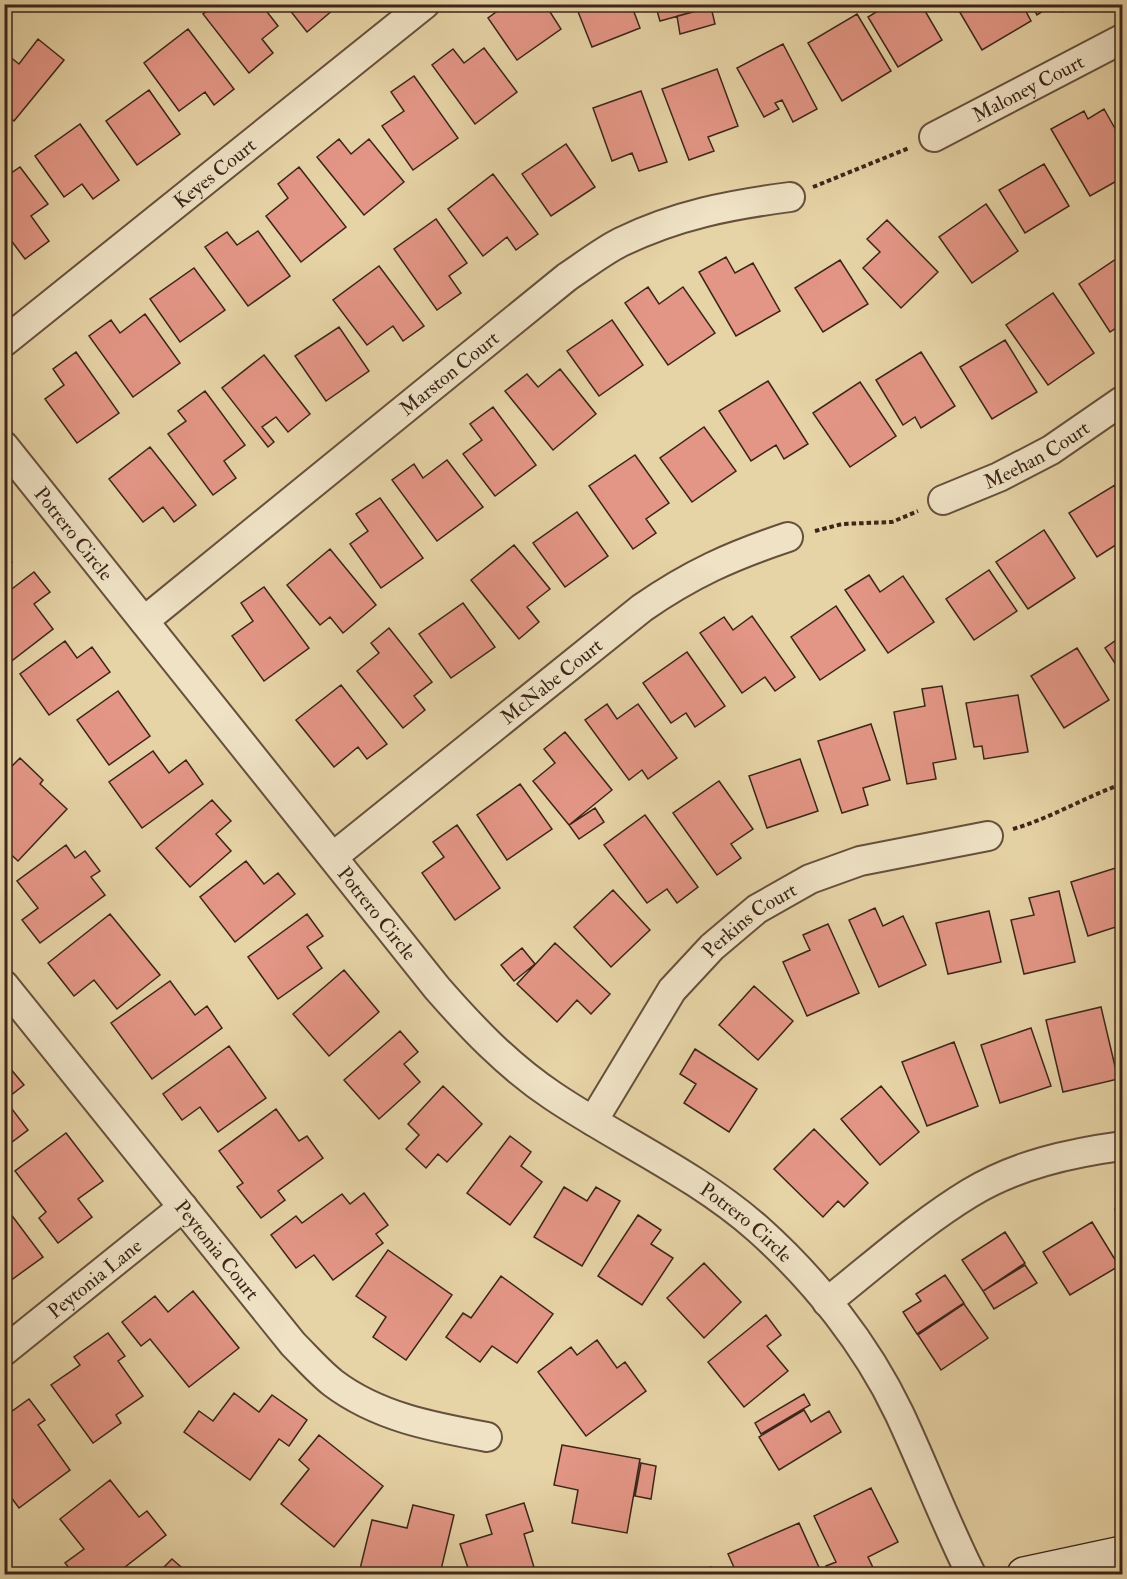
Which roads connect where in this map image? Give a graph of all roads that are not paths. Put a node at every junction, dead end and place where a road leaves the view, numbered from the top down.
1 (424, 4) edge
2 (1122, 39) edge
3 (934, 136) road end
4 (790, 197) road end
5 (4, 342) edge
6 (1122, 401) edge
7 (4, 446) edge
8 (943, 500) road end
9 (788, 537) road end
10 (144, 621) junction
11 (988, 836) road end
12 (334, 856) junction
13 (4, 985) edge
14 (593, 1121) junction
15 (1122, 1146) edge
16 (183, 1207) junction
17 (827, 1302) junction
18 (4, 1351) edge
19 (487, 1437) dead end
20 (1122, 1553) edge
21 (971, 1575) edge
22 (1024, 1575) edge

1 - 5 street, Keyes Court
2 - 3 street, Maloney Court
4 - 10 street, Marston Court
6 - 8 street, Meehan Court
7 - 10 street, Potrero Circle
9 - 12 street, McNabe Court
10 - 12 street, Potrero Circle
11 - 14 street, Perkins Court
12 - 14 street, Potrero Circle
13 - 16 street, Peytonia Court
14 - 17 street, Potrero Circle
15 - 17 street
16 - 18 street, Peytonia Lane
16 - 19 street, Peytonia Court
17 - 21 street, Potrero Circle
20 - 22 street

